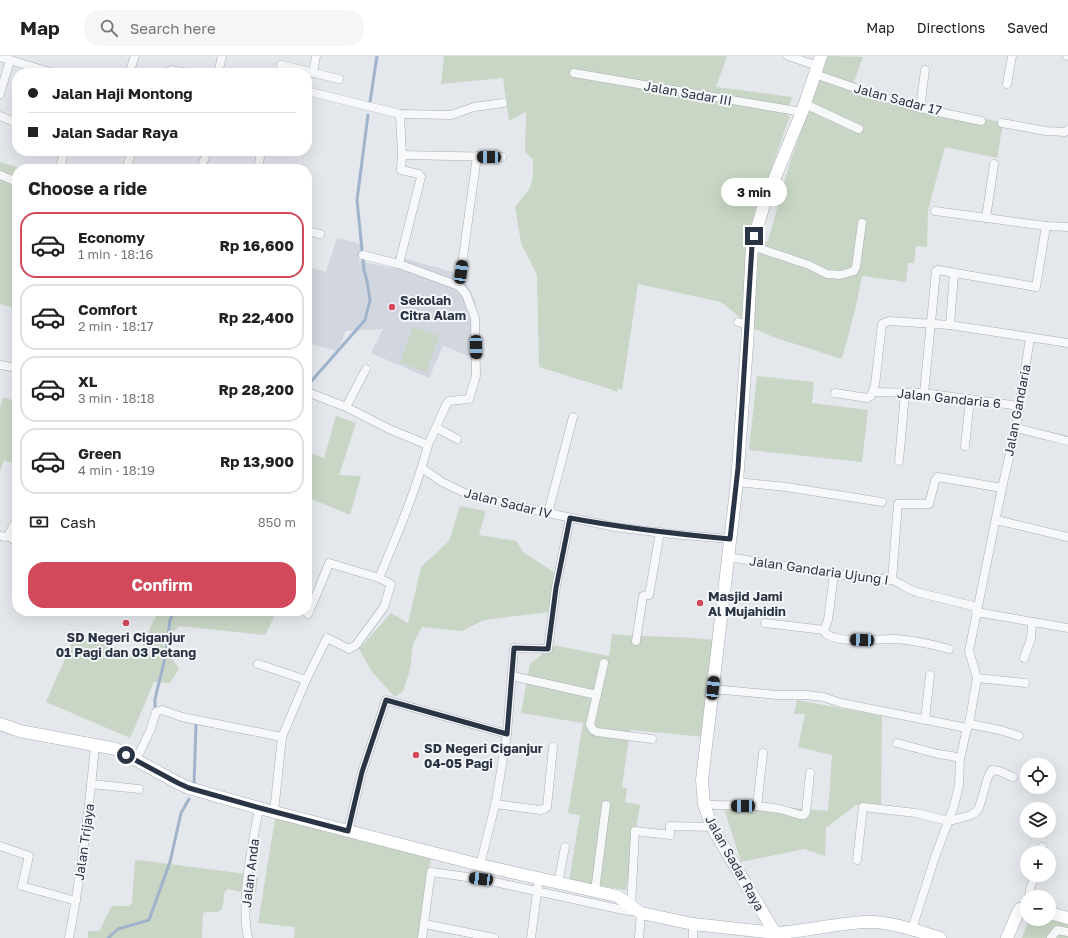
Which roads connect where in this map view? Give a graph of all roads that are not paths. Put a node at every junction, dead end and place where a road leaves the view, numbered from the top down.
1 (135, 56) edge
2 (222, 56) edge
3 (316, 56) edge
4 (788, 56) edge
5 (1012, 56) edge
6 (4, 58) edge
7 (281, 65) dead end
8 (818, 65) edge
9 (37, 68) edge
10 (131, 68) edge
11 (219, 68) edge
12 (293, 68) edge
13 (925, 70) dead end
14 (313, 73) joint
15 (574, 73) dead end
16 (339, 79) dead end
17 (1007, 84) dead end
18 (312, 92) edge
19 (0, 94) edge
20 (503, 104) dead end
21 (803, 108) junction
22 (920, 108) junction
23 (400, 114) junction
24 (0, 116) edge
25 (12, 121) edge
26 (981, 121) dead end
27 (1002, 124) dead end
28 (858, 129) dead end
29 (1068, 130) edge
30 (402, 155) junction
31 (477, 156) junction
32 (502, 157) dead end
33 (994, 164) dead end
34 (0, 175) edge
35 (12, 180) edge
36 (935, 210) dead end
37 (986, 218) junction
38 (862, 223) dead end
39 (1046, 226) junction
40 (1068, 227) edge
41 (312, 232) edge
42 (320, 234) dead end
43 (752, 246) junction
44 (363, 255) dead end
45 (399, 264) junction
46 (954, 273) junction
47 (459, 286) junction
48 (931, 325) junction
49 (950, 325) junction
50 (1030, 338) junction
51 (1068, 343) edge
52 (0, 365) edge
53 (12, 367) edge
54 (366, 369) dead end
55 (873, 392) junction
56 (835, 393) dead end
57 (906, 393) junction
58 (924, 393) junction
59 (312, 394) edge
60 (970, 399) junction
61 (1020, 406) junction
62 (346, 407) junction
63 (574, 418) dead end
64 (437, 428) junction
65 (1016, 428) junction
66 (457, 439) dead end
67 (1068, 441) edge
68 (428, 445) junction
69 (965, 446) dead end
70 (898, 461) dead end
71 (422, 468) junction
72 (737, 482) junction
73 (1002, 488) junction
74 (882, 502) dead end
75 (548, 513) junction
76 (570, 518) junction
77 (996, 520) junction
78 (12, 526) edge
79 (660, 532) junction
80 (4, 536) edge
81 (1068, 537) edge
82 (730, 539) junction
83 (728, 557) junction
84 (834, 574) junction
85 (379, 578) junction
86 (892, 580) junction
87 (312, 605) edge
88 (977, 609) junction
89 (1032, 622) junction
90 (764, 623) dead end
91 (1068, 628) edge
92 (824, 630) junction
93 (636, 641) dead end
94 (949, 650) dead end
95 (1024, 658) dead end
96 (604, 663) dead end
97 (258, 664) dead end
98 (930, 675) dead end
99 (512, 676) junction
100 (977, 678) junction
101 (306, 680) junction
102 (1025, 683) dead end
103 (713, 688) junction
104 (597, 695) junction
105 (925, 720) junction
106 (0, 724) edge
107 (968, 726) junction
108 (507, 734) junction
109 (1019, 736) dead end
110 (282, 737) junction
111 (652, 739) dead end
112 (897, 742) dead end
113 (95, 746) junction
114 (553, 747) dead end
115 (763, 753) dead end
116 (960, 759) junction
117 (136, 760) junction
118 (810, 773) dead end
119 (1013, 778) dead end
120 (92, 784) junction
121 (139, 789) dead end
122 (495, 804) junction
123 (704, 804) junction
124 (606, 805) dead end
125 (757, 806) junction
126 (260, 808) junction
127 (274, 812) junction
128 (948, 821) junction
129 (712, 827) junction
130 (348, 831) junction
131 (0, 846) edge
132 (564, 847) dead end
133 (857, 860) dead end
134 (480, 865) junction
135 (539, 878) junction
136 (558, 883) junction
137 (595, 891) junction
138 (538, 892) junction
139 (76, 901) junction
140 (1020, 909) edge
141 (636, 910) junction
142 (1056, 915) edge
143 (1068, 918) edge
144 (425, 924) junction
145 (693, 924) junction
146 (912, 930) junction
147 (1068, 932) edge
148 (775, 935) edge
149 (475, 936) edge
150 (69, 938) edge
151 (248, 938) edge
152 (422, 938) edge
153 (494, 938) edge
154 (531, 938) edge
155 (639, 938) edge
156 (693, 938) edge
157 (940, 938) edge
158 (1007, 938) edge
159 (1051, 938) edge

1 - 10 street
2 - 11 street
3 - 14 street
4 - 8 street, Jalan Sadar 17
5 - 17 street
6 - 9 street
6 - 19 street
7 - 12 street
8 - 21 street, Jalan Sadar Raya
8 - 22 street, Jalan Sadar 17
13 - 22 street
14 - 16 street
15 - 21 street, Jalan Sadar III
18 - 23 street
20 - 23 street
21 - 28 street, Jalan Sadar III
21 - 43 street, Jalan Sadar Raya
22 - 26 street, Jalan Sadar 17
23 - 30 street
24 - 25 street
27 - 29 street
30 - 31 street
30 - 45 street
31 - 32 street
31 - 47 street
33 - 37 street
34 - 35 street
36 - 37 street
37 - 39 street
38 - 43 street
39 - 40 street
39 - 46 street
41 - 42 street
43 - 72 street, Jalan Sadar Raya
44 - 45 street
45 - 47 street
46 - 48 street
46 - 49 street
47 - 64 street
48 - 49 street
48 - 55 street
48 - 58 street
49 - 50 street
50 - 51 street
50 - 61 street, Jalan Gandaria
52 - 53 street
54 - 62 street
55 - 56 street, Jalan Gandaria 6
55 - 57 street, Jalan Gandaria 6
57 - 58 street, Jalan Gandaria 6
57 - 70 street
58 - 60 street, Jalan Gandaria 6
59 - 62 street
60 - 61 street, Jalan Gandaria 6
60 - 69 street
61 - 65 street, Jalan Gandaria
62 - 68 street
63 - 75 street
64 - 66 street
64 - 68 street
65 - 67 street
65 - 73 street, Jalan Gandaria
68 - 71 street
71 - 75 street, Jalan Sadar IV
71 - 85 street
72 - 74 street
72 - 82 street, Jalan Sadar Raya
73 - 77 street, Jalan Gandaria
73 - 86 street
75 - 76 street, Jalan Sadar IV
76 - 79 street, Jalan Sadar IV
76 - 99 street
77 - 81 street
77 - 88 street, Jalan Gandaria
78 - 80 street
79 - 82 street, Jalan Sadar IV
79 - 93 street
82 - 83 street, Jalan Sadar Raya
83 - 84 street, Jalan Gandaria Ujung I
83 - 103 street, Jalan Sadar Raya
84 - 86 street, Jalan Gandaria Ujung I
84 - 92 street
85 - 87 street
85 - 101 street
86 - 88 street, Jalan Gandaria Ujung I
88 - 89 street, Jalan Gandaria Ujung I
88 - 100 street, Jalan Gandaria
89 - 91 street, Jalan Gandaria Ujung I
89 - 95 street
90 - 92 street
92 - 94 street
96 - 104 street
97 - 101 street
98 - 105 street
99 - 104 street
99 - 108 street
100 - 102 street
100 - 107 street
101 - 110 street
103 - 105 street
103 - 123 street, Jalan Sadar Raya
104 - 111 street
105 - 107 street
106 - 113 street
107 - 109 street
107 - 116 street
108 - 122 street
108 - 130 street
110 - 117 street
110 - 127 street
112 - 116 street
113 - 117 street
113 - 120 street, Jalan Trijaya
114 - 122 street
115 - 125 street
116 - 128 street
117 - 126 street
118 - 125 street
119 - 128 street
120 - 121 street
120 - 139 street, Jalan Trijaya
122 - 134 street
123 - 125 street
123 - 129 street, Jalan Sadar Raya
124 - 137 street
126 - 127 street
126 - 151 street, Jalan Anda
127 - 130 street
128 - 133 street
128 - 146 street
129 - 141 street
129 - 148 street, Jalan Sadar Raya
130 - 134 street
131 - 139 street
132 - 136 street
134 - 135 street
135 - 136 street
135 - 138 street
136 - 137 street
137 - 141 street
138 - 141 street
138 - 144 street
138 - 154 street
139 - 150 street, Jalan Trijaya
140 - 158 street
141 - 145 street
141 - 155 street
142 - 143 street
144 - 149 street
144 - 152 street
145 - 148 street
145 - 156 street
146 - 148 street
146 - 157 street
147 - 159 street
149 - 153 street

